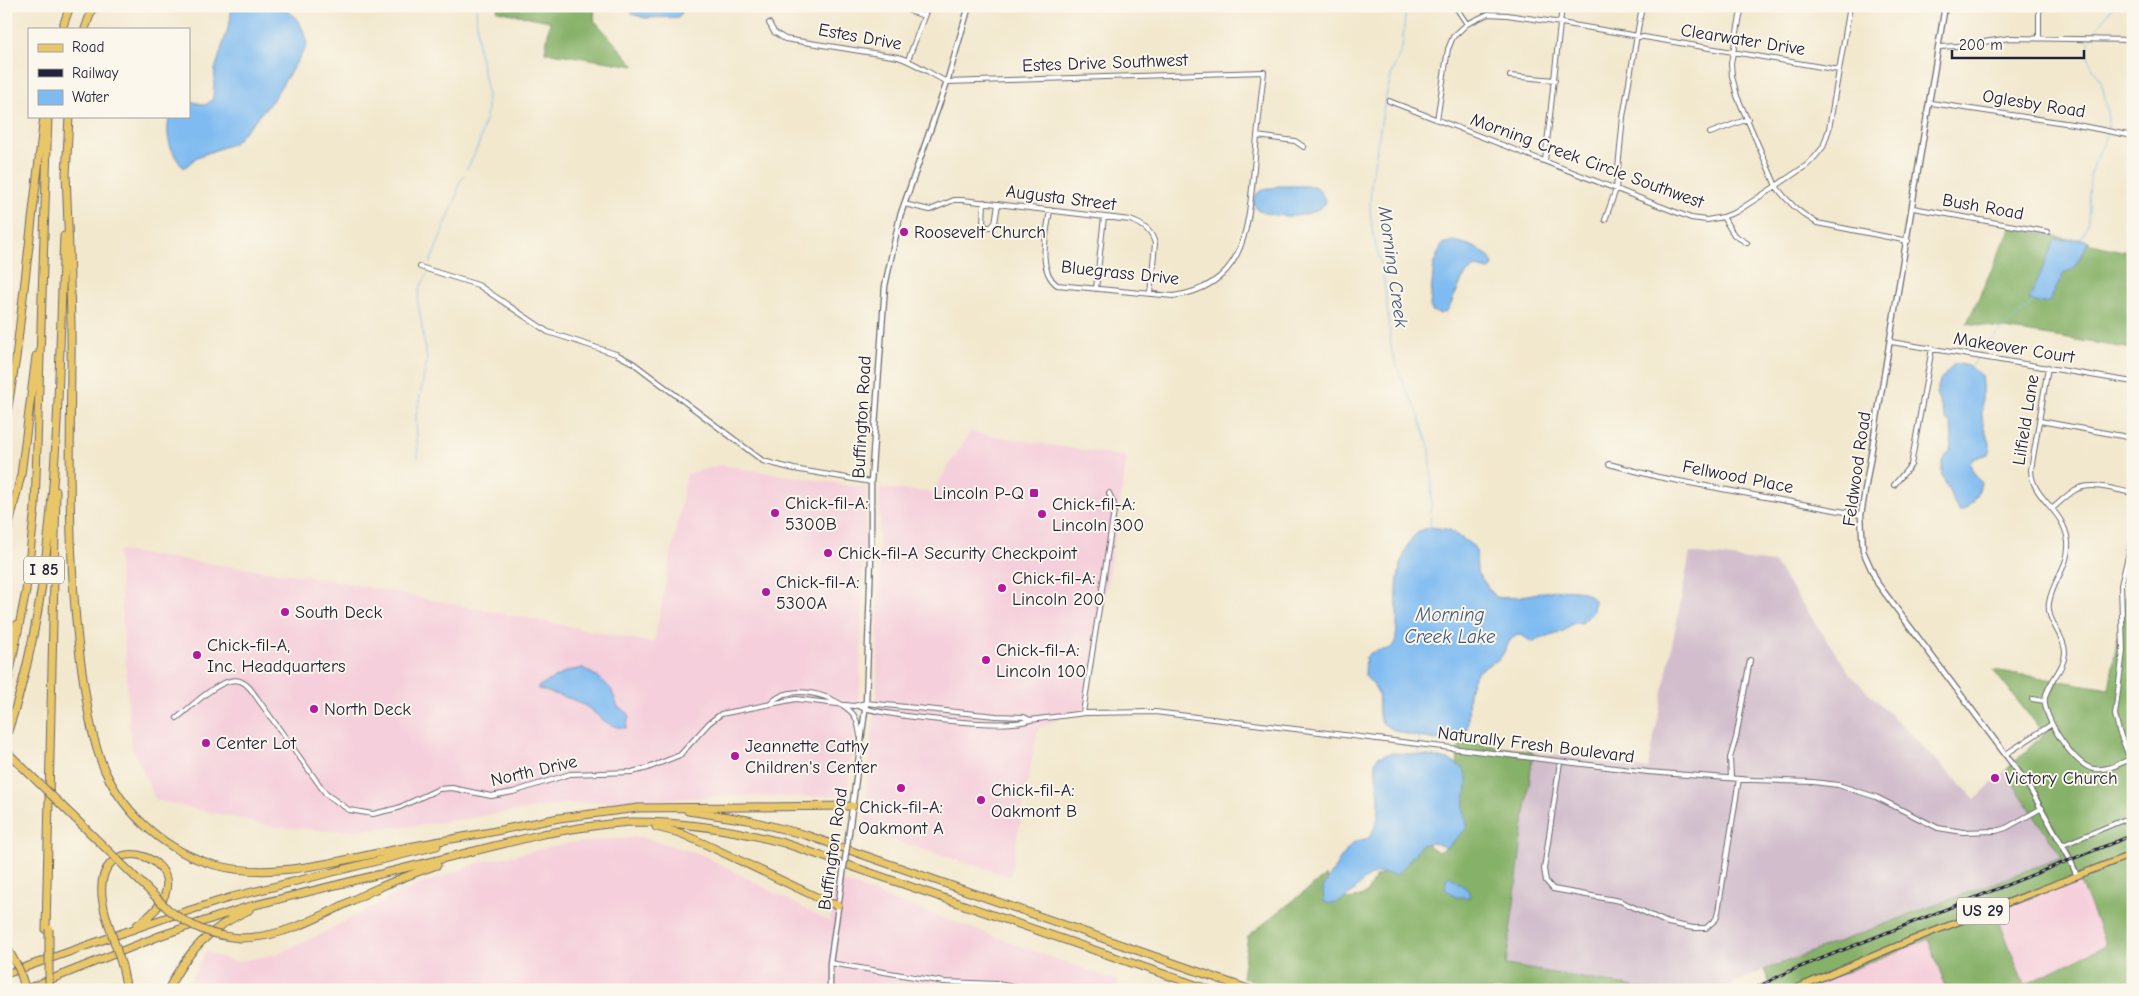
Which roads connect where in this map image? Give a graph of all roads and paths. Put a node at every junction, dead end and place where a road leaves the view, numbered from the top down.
1 (70, 6) edge
2 (93, 6) edge
3 (896, 6) edge
4 (928, 6) edge
5 (969, 6) edge
6 (1455, 6) edge
7 (1562, 6) edge
8 (1642, 6) edge
9 (1742, 6) edge
10 (1850, 6) edge
11 (1945, 6) edge
12 (2042, 6) edge
13 (924, 16) junction
14 (770, 23) dead end
15 (1561, 23) junction
16 (1467, 24) junction
17 (62, 28) edge
18 (86, 28) edge
19 (1637, 36) junction
20 (2039, 37) junction
21 (2133, 40) edge
22 (1939, 47) junction
23 (1734, 52) junction
24 (908, 60) junction
25 (1839, 70) junction
26 (1264, 72) joint
27 (1510, 76) dead end
28 (1555, 80) junction
29 (947, 82) junction
30 (1389, 101) dead end
31 (1930, 103) junction
32 (44, 118) edge
33 (48, 118) edge
34 (70, 118) edge
35 (1748, 119) junction
36 (1437, 120) junction
37 (1710, 133) dead end
38 (1257, 136) junction
39 (2133, 136) edge
40 (1304, 147) dead end
41 (1545, 161) junction
42 (66, 171) junction
43 (1776, 186) junction
44 (1616, 189) junction
45 (984, 202) junction
46 (904, 204) junction
47 (998, 204) junction
48 (1913, 208) junction
49 (1050, 210) junction
50 (1104, 216) junction
51 (1723, 218) junction
52 (1606, 220) dead end
53 (2048, 232) dead end
54 (1908, 241) junction
55 (1747, 242) dead end
56 (420, 267) dead end
57 (1096, 288) junction
58 (1150, 294) junction
59 (41, 311) junction
60 (1891, 342) junction
61 (1932, 348) junction
62 (2048, 367) junction
63 (2133, 382) edge
64 (57, 398) junction
65 (6, 419) edge
66 (2040, 421) junction
67 (2133, 438) edge
68 (1609, 464) dead end
69 (871, 482) junction
70 (1894, 485) dead end
71 (1109, 493) dead end
72 (2133, 493) edge
73 (2053, 508) junction
74 (1861, 515) junction
75 (2133, 536) edge
76 (6, 538) edge
77 (26, 591) junction
78 (6, 660) edge
79 (1750, 660) dead end
80 (6, 691) edge
81 (2032, 700) dead end
82 (2045, 701) junction
83 (771, 703) junction
84 (866, 703) junction
85 (843, 704) junction
86 (858, 706) junction
87 (902, 707) junction
88 (866, 709) junction
89 (1083, 713) junction
90 (979, 714) junction
91 (900, 715) junction
92 (177, 718) dead end
93 (1030, 720) junction
94 (978, 722) junction
95 (2052, 724) junction
96 (6, 737) edge
97 (862, 744) junction
98 (6, 750) edge
99 (2006, 754) junction
100 (2131, 759) edge
101 (1560, 762) junction
102 (1732, 778) junction
103 (1740, 779) junction
104 (854, 806) junction
105 (638, 808) junction
106 (2042, 808) junction
107 (2133, 816) edge
108 (633, 822) junction
109 (485, 834) junction
110 (2063, 846) junction
111 (475, 852) junction
112 (2133, 854) edge
113 (2076, 876) junction
114 (281, 898) junction
115 (838, 905) junction
116 (47, 930) junction
117 (127, 931) junction
118 (6, 946) edge
119 (830, 963) junction
120 (6, 974) edge
121 (25, 990) edge
122 (45, 990) edge
123 (50, 990) edge
124 (127, 990) edge
125 (168, 990) edge
126 (830, 990) edge
127 (1028, 990) edge
128 (1210, 990) edge
129 (1251, 990) edge
130 (1792, 990) edge

1 - 17 highway
2 - 18 highway
3 - 13 street
4 - 13 street
5 - 29 street, Buffington Road
6 - 16 street
7 - 15 street
8 - 19 street
9 - 23 street
10 - 25 street, Morning Creek Circle Southwest
11 - 22 street, Feldwood Road
12 - 20 street
13 - 24 street
14 - 24 street, Estes Drive
15 - 16 street, Clearwater Drive
15 - 19 street, Clearwater Drive
15 - 28 street
16 - 36 street
19 - 23 street, Clearwater Drive
19 - 44 street
20 - 21 street
20 - 22 street
22 - 31 street, Feldwood Road
23 - 25 street, Clearwater Drive
23 - 35 street
24 - 29 street, Estes Drive
25 - 43 street, Morning Creek Circle Southwest
26 - 29 street, Estes Drive Southwest
26 - 38 street, Bluegrass Drive
27 - 28 street
28 - 41 street
29 - 46 street, Buffington Road
30 - 36 street, Morning Creek Circle Southwest
31 - 39 street, Oglesby Road
31 - 48 street, Feldwood Road
32 - 65 highway
33 - 59 highway, I 85
34 - 42 highway, I 85
35 - 37 street
35 - 43 street
36 - 41 street, Morning Creek Circle Southwest
38 - 40 street
38 - 58 street, Bluegrass Drive
41 - 44 street, Morning Creek Circle Southwest
42 - 64 highway, I 85
42 - 109 highway
43 - 51 street, Morning Creek Circle Southwest
43 - 54 street
44 - 51 street, Morning Creek Circle Southwest
44 - 52 street
45 - 46 street, Augusta Street
45 - 47 street, Augusta Street
45 - 47 street
46 - 69 street, Buffington Road
47 - 49 street, Augusta Street
48 - 53 street, Bush Road
48 - 54 street, Feldwood Road
49 - 50 street, Augusta Street
49 - 57 street, Bluegrass Drive
50 - 57 street
50 - 58 street, Augusta Street
51 - 55 street
54 - 60 street, Feldwood Road
56 - 69 street
57 - 58 street, Bluegrass Drive
59 - 76 highway
59 - 77 highway, I 85
60 - 61 street, Makeover Court
60 - 74 street, Feldwood Road
61 - 62 street, Makeover Court
61 - 70 street
62 - 63 street, Makeover Court
62 - 66 street, Lilfield Lane
64 - 96 highway, I 85
64 - 116 highway
66 - 67 street
66 - 73 street, Lilfield Lane
68 - 74 street, Fellwood Place
69 - 84 street, Buffington Road
71 - 89 street
72 - 73 street
73 - 82 street, Lilfield Lane
74 - 99 street, Feldwood Road
75 - 100 street
77 - 78 highway
77 - 80 highway, I 85
79 - 102 street
81 - 82 street
82 - 95 street
83 - 85 street
83 - 85 street
83 - 92 street, North Drive
84 - 86 street
84 - 87 street, Naturally Fresh Boulevard
84 - 88 street, Buffington Road
85 - 86 street, Naturally Fresh Boulevard
85 - 97 street
86 - 88 street, Naturally Fresh Boulevard
87 - 90 street, Naturally Fresh Boulevard
87 - 91 street
88 - 91 street, Naturally Fresh Boulevard
88 - 97 street, Buffington Road
89 - 93 street, Naturally Fresh Boulevard
89 - 101 street, Naturally Fresh Boulevard
90 - 93 street, Naturally Fresh Boulevard
90 - 94 street
91 - 94 street, Naturally Fresh Boulevard
93 - 94 street, Naturally Fresh Boulevard
95 - 99 street
95 - 100 street
97 - 104 street, Buffington Road
98 - 111 highway, bridge
99 - 106 street, Feldwood Road
101 - 102 street, Naturally Fresh Boulevard
101 - 103 street
102 - 103 street, Naturally Fresh Boulevard
103 - 106 street, Naturally Fresh Boulevard
104 - 105 highway
104 - 115 street, Buffington Road, bridge
105 - 109 highway
105 - 129 highway
106 - 110 street, Feldwood Road
107 - 110 street
108 - 111 highway
108 - 115 highway
108 - 128 highway
109 - 117 highway
110 - 113 street, Feldwood Road
111 - 114 highway
112 - 113 main road, US 29
113 - 130 main road, US 29
114 - 121 highway
114 - 125 highway
115 - 119 street, Buffington Road
116 - 122 highway, bridge
116 - 123 highway, bridge
117 - 120 highway
117 - 124 highway, bridge
118 - 121 highway, bridge
119 - 126 street, Buffington Road
119 - 127 street

